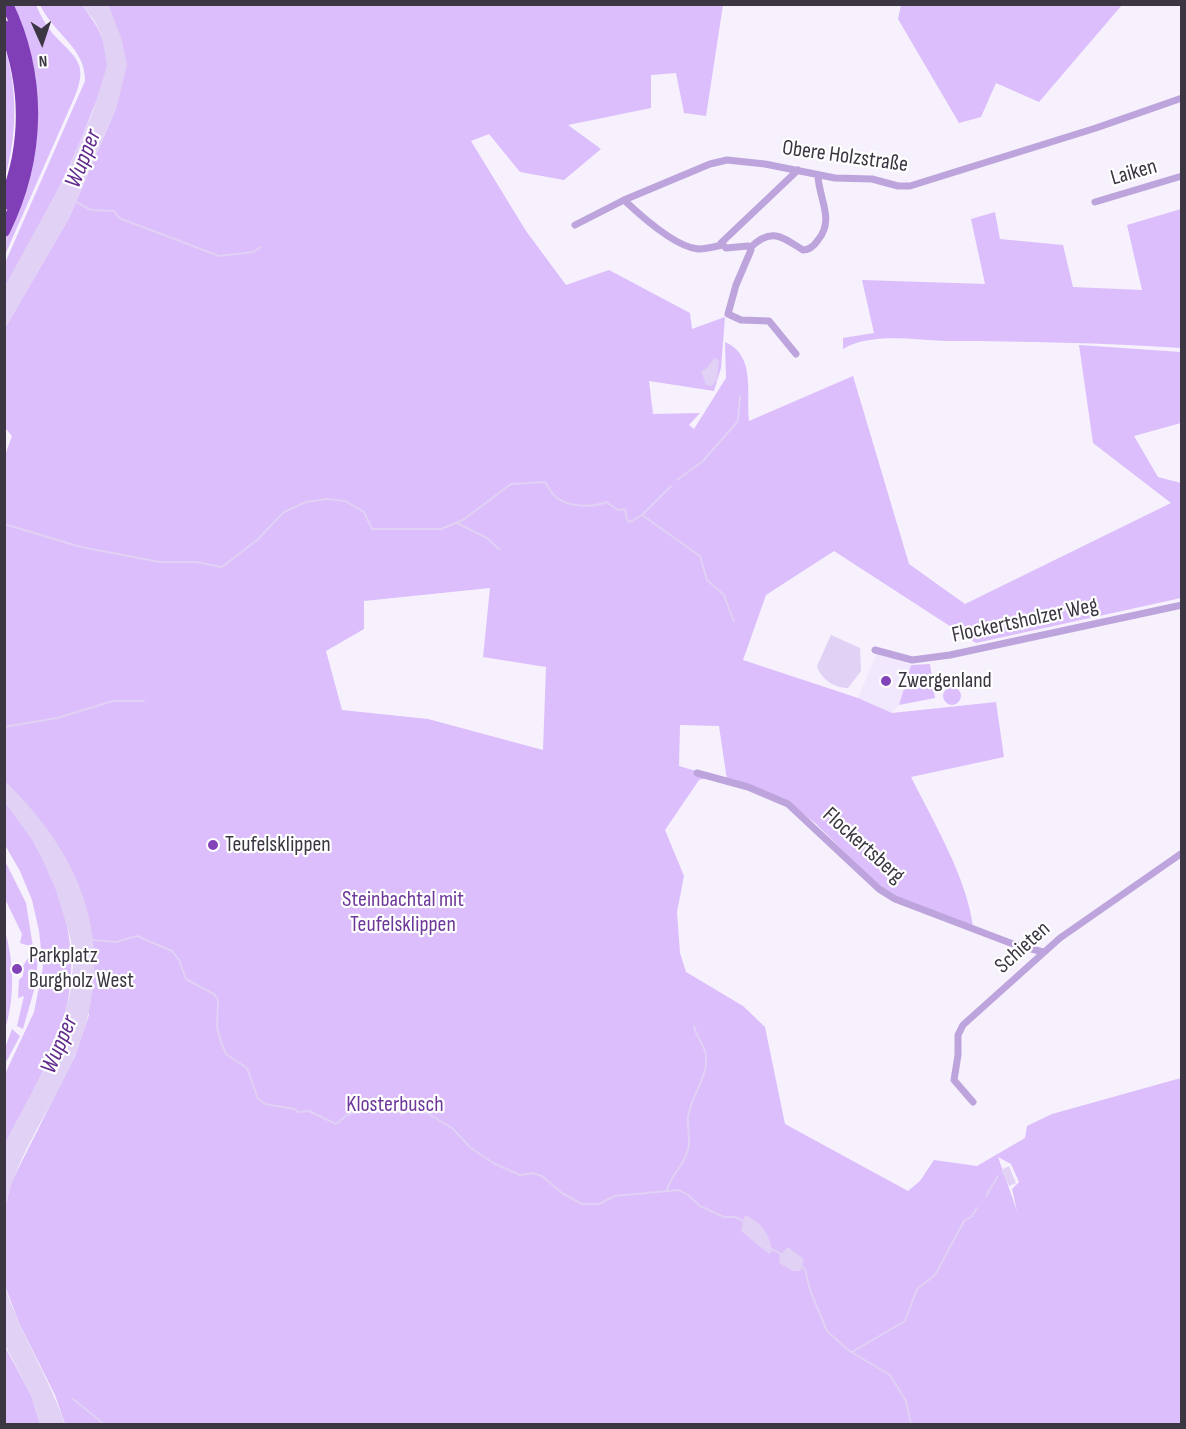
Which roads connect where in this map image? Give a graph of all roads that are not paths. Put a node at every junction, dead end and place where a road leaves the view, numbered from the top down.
1 (7, 4) edge
2 (4, 26) edge
3 (1182, 98) edge
4 (798, 170) junction
5 (819, 176) junction
6 (1182, 176) edge
7 (624, 200) junction
8 (1095, 202) dead end
9 (4, 204) edge
10 (575, 225) dead end
11 (4, 231) edge
12 (722, 245) junction
13 (750, 248) junction
14 (796, 354) dead end
15 (1182, 605) edge
16 (875, 650) dead end
17 (697, 773) dead end
18 (1182, 853) edge
19 (1043, 952) junction
20 (973, 1102) dead end

1 - 11 highway
2 - 9 highway
3 - 5 street, Obere Holzstraße
4 - 5 street, Obere Holzstraße
4 - 7 street, Obere Holzstraße
4 - 12 street
5 - 13 street
6 - 8 street, Laiken
7 - 10 street, Obere Holzstraße
7 - 12 street
12 - 13 street
13 - 14 street
15 - 16 street, Flockertsholzer Weg
17 - 19 street, Flockertsberg
18 - 19 street, Schieten
19 - 20 street, Schieten

